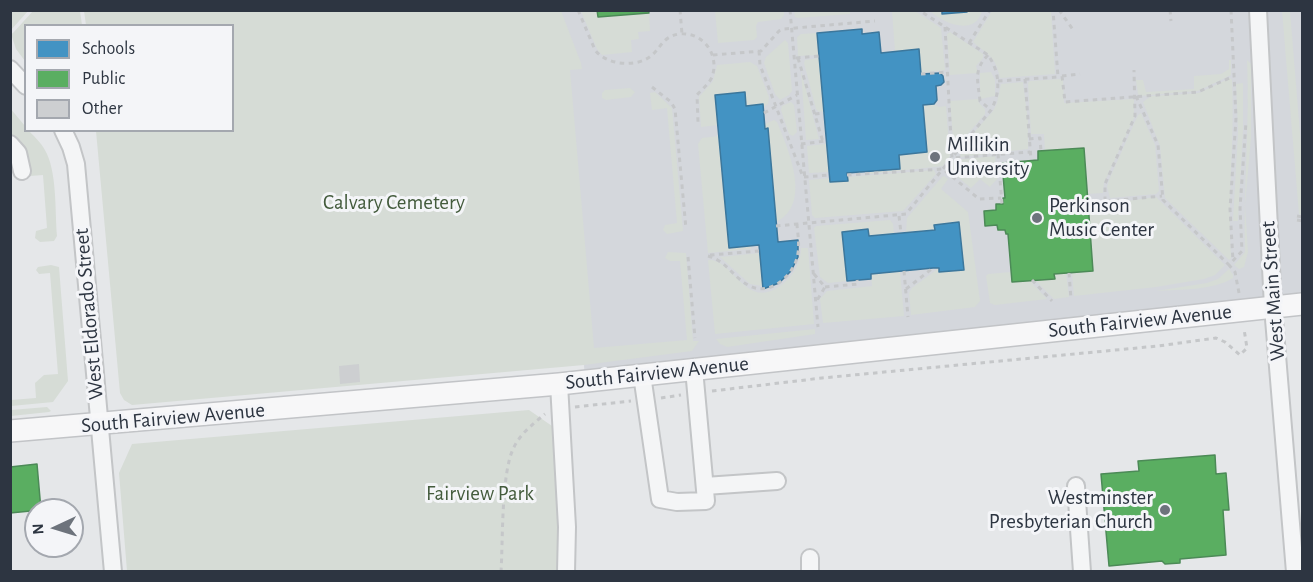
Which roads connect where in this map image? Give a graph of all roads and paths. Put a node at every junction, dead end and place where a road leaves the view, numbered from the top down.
1 (578, 10) edge
2 (680, 10) edge
3 (790, 10) edge
4 (919, 10) edge
5 (1053, 10) edge
6 (1059, 10) edge
7 (1170, 10) edge
8 (1231, 10) edge
9 (1258, 10) edge
10 (990, 11) edge
11 (925, 12) edge
12 (875, 21) dead end
13 (1171, 21) dead end
14 (945, 27) junction
15 (791, 28) junction
16 (1074, 32) dead end
17 (682, 34) junction
18 (969, 43) junction
19 (759, 51) junction
20 (713, 55) junction
21 (988, 55) junction
22 (819, 56) dead end
23 (796, 58) junction
24 (10, 69) edge
25 (1134, 70) dead end
26 (948, 72) junction
27 (921, 74) dead end
28 (1080, 74) dead end
29 (1060, 76) junction
30 (1234, 76) junction
31 (1025, 79) junction
32 (998, 81) junction
33 (24, 84) edge
34 (652, 87) dead end
35 (797, 95) junction
36 (1150, 95) junction
37 (1136, 96) junction
38 (1140, 102) junction
39 (776, 106) junction
40 (991, 110) junction
41 (764, 113) dead end
42 (824, 113) dead end
43 (815, 114) junction
44 (1246, 115) dead end
45 (698, 122) dead end
46 (64, 132) edge
47 (1029, 139) junction
48 (10, 144) edge
49 (801, 144) junction
50 (1041, 151) dead end
51 (1030, 152) junction
52 (998, 154) junction
53 (952, 158) junction
54 (1031, 160) dead end
55 (15, 167) edge
56 (943, 169) junction
57 (829, 175) dead end
58 (847, 175) dead end
59 (804, 179) junction
60 (1162, 196) junction
61 (1001, 198) junction
62 (1106, 201) junction
63 (1088, 203) dead end
64 (1002, 204) dead end
65 (899, 216) junction
66 (1297, 218) dead end
67 (1302, 219) edge
68 (808, 223) junction
69 (797, 224) junction
70 (776, 226) dead end
71 (686, 229) dead end
72 (901, 233) dead end
73 (759, 251) dead end
74 (688, 257) dead end
75 (1233, 261) junction
76 (1229, 265) junction
77 (933, 268) dead end
78 (904, 271) dead end
79 (813, 273) junction
80 (1069, 273) dead end
81 (857, 280) dead end
82 (1032, 280) dead end
83 (825, 287) junction
84 (906, 289) junction
85 (1071, 299) dead end
86 (1052, 301) dead end
87 (815, 302) junction
88 (1302, 304) edge
89 (1273, 307) junction
90 (1241, 310) junction
91 (908, 317) dead end
92 (818, 327) dead end
93 (695, 338) dead end
94 (694, 369) junction
95 (642, 375) junction
96 (559, 384) junction
97 (696, 393) junction
98 (646, 399) junction
99 (582, 406) dead end
100 (545, 414) dead end
101 (99, 424) junction
102 (10, 431) edge
103 (777, 481) dead end
104 (705, 486) junction
105 (1076, 486) dead end
106 (112, 572) edge
107 (501, 572) edge
108 (566, 572) edge
109 (1082, 572) edge
110 (1295, 572) edge

1 - 17 path
2 - 17 path
3 - 15 path
4 - 11 path
5 - 29 path
6 - 16 path
7 - 13 path
8 - 30 path
9 - 89 street, West Main Street
10 - 18 path
11 - 14 path
12 - 15 path
14 - 18 path
14 - 26 path
15 - 19 path
15 - 23 path
17 - 20 path
18 - 21 path
19 - 20 path
19 - 39 path
20 - 45 path
21 - 32 path
21 - 40 path
22 - 23 path
23 - 35 path
23 - 43 path
24 - 33 street
25 - 37 path
26 - 27 path
26 - 53 path
28 - 29 path
29 - 31 path
29 - 37 path
30 - 36 path
30 - 75 path
31 - 32 path
31 - 47 path
32 - 40 path
34 - 71 path
35 - 39 path
35 - 49 path
36 - 37 path
36 - 38 path
37 - 38 path
37 - 62 path
38 - 60 path
39 - 41 path
39 - 59 path
40 - 53 path
42 - 43 path
43 - 49 path
44 - 75 path
46 - 101 street, West Eldorado Street
47 - 50 path
47 - 51 path
48 - 55 street
49 - 59 path
51 - 52 path
51 - 54 path
52 - 53 path
52 - 61 path
53 - 56 path
56 - 58 path
56 - 61 path
56 - 65 path
57 - 59 path
59 - 68 path
60 - 62 path
60 - 76 path
61 - 64 path
62 - 63 path
65 - 68 path
65 - 72 path
66 - 67 path
68 - 69 path
68 - 79 path
69 - 70 path
69 - 73 path
74 - 93 path
75 - 76 path
76 - 90 path
77 - 84 path
78 - 84 path
79 - 83 path
79 - 87 path
80 - 85 path
81 - 83 path
82 - 86 path
83 - 87 path
84 - 91 path
87 - 92 path
88 - 89 main road, South Fairview Avenue
89 - 90 main road, South Fairview Avenue
89 - 110 street, West Main Street
90 - 94 main road, South Fairview Avenue
90 - 97 path
94 - 95 main road, South Fairview Avenue
94 - 97 street
95 - 96 main road, South Fairview Avenue
95 - 98 street
96 - 101 main road, South Fairview Avenue
96 - 108 street
97 - 98 path
97 - 104 street
98 - 99 path
98 - 104 street
100 - 107 path
101 - 102 main road, South Fairview Avenue
101 - 106 street, West Eldorado Street
103 - 104 street
105 - 109 street

